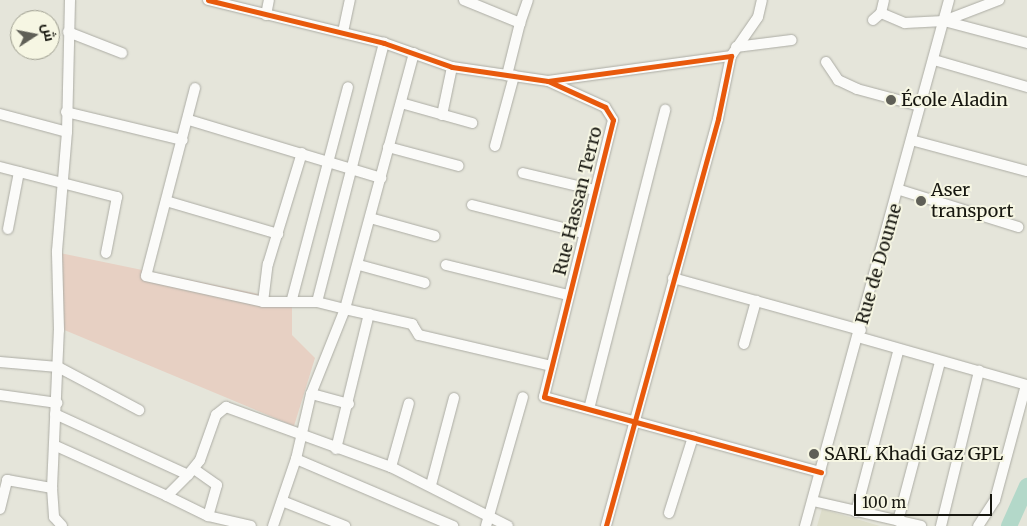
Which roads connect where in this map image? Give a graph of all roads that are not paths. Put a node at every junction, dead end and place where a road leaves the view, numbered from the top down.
1 (70, 0) edge
2 (208, 0) edge
3 (269, 0) edge
4 (350, 0) edge
5 (464, 0) edge
6 (528, 0) edge
7 (762, 0) edge
8 (884, 0) edge
9 (949, 0) edge
10 (999, 0) edge
11 (266, 14) junction
12 (944, 21) junction
13 (520, 23) junction
14 (68, 32) junction
15 (343, 32) junction
16 (792, 40) dead end
17 (384, 43) junction
18 (1027, 43) edge
19 (414, 52) junction
20 (733, 52) junction
21 (122, 53) dead end
22 (934, 60) junction
23 (826, 62) dead end
24 (452, 67) junction
25 (510, 76) junction
26 (548, 81) junction
27 (1027, 86) edge
28 (348, 87) dead end
29 (195, 88) dead end
30 (402, 103) junction
31 (920, 106) junction
32 (665, 110) dead end
33 (66, 112) junction
34 (0, 114) edge
35 (442, 114) junction
36 (189, 120) junction
37 (472, 123) dead end
38 (67, 132) junction
39 (183, 140) junction
40 (911, 140) junction
41 (495, 146) dead end
42 (388, 147) junction
43 (302, 153) junction
44 (327, 159) junction
45 (459, 166) dead end
46 (0, 168) edge
47 (353, 170) junction
48 (1027, 171) edge
49 (18, 172) junction
50 (523, 173) dead end
51 (381, 178) junction
52 (62, 180) junction
53 (595, 190) junction
54 (900, 190) junction
55 (166, 200) junction
56 (472, 205) dead end
57 (370, 218) junction
58 (1018, 227) dead end
59 (8, 228) dead end
60 (583, 233) junction
61 (278, 234) junction
62 (435, 236) dead end
63 (106, 254) dead end
64 (358, 265) junction
65 (446, 265) dead end
66 (673, 278) junction
67 (425, 283) dead end
68 (568, 295) junction
69 (292, 299) junction
70 (756, 301) junction
71 (263, 302) junction
72 (317, 302) junction
73 (345, 309) junction
74 (369, 314) junction
75 (859, 334) junction
76 (744, 344) dead end
77 (898, 352) junction
78 (0, 362) edge
79 (940, 362) junction
80 (551, 366) junction
81 (58, 367) junction
82 (980, 371) junction
83 (311, 394) junction
84 (0, 395) edge
85 (523, 397) dead end
86 (454, 398) dead end
87 (57, 403) junction
88 (409, 403) dead end
89 (349, 404) junction
90 (139, 410) dead end
91 (589, 410) junction
92 (55, 414) junction
93 (638, 420) junction
94 (302, 433) junction
95 (693, 437) junction
96 (56, 446) junction
97 (336, 449) junction
98 (296, 459) junction
99 (391, 467) junction
100 (191, 472) junction
101 (820, 472) junction
102 (430, 485) junction
103 (52, 488) junction
104 (167, 496) junction
105 (282, 501) junction
106 (814, 501) junction
107 (0, 509) edge
108 (856, 512) junction
109 (669, 513) dead end
110 (490, 514) junction
111 (208, 516) junction
112 (898, 521) junction
113 (62, 526) edge
114 (251, 526) edge
115 (273, 526) edge
116 (344, 526) edge
117 (453, 526) edge
118 (486, 526) edge
119 (508, 526) edge
120 (606, 526) edge
121 (805, 526) edge
122 (919, 526) edge
123 (941, 526) edge
124 (978, 526) edge

1 - 14 street
2 - 11 street, Rue Hassan Terro
3 - 11 street
4 - 15 street
5 - 13 street
6 - 13 street
7 - 20 street
8 - 12 street
9 - 12 street, Rue de Doume
10 - 12 street
11 - 15 street, Rue Hassan Terro
12 - 18 street
12 - 22 street, Rue de Doume
13 - 25 street
14 - 21 street
14 - 33 street
15 - 17 street, Rue Hassan Terro
16 - 20 street
17 - 19 street, Rue Hassan Terro
17 - 47 street
19 - 24 street, Rue Hassan Terro
19 - 30 street
20 - 26 street
20 - 66 street
22 - 27 street
22 - 31 street, Rue de Doume
23 - 31 street
24 - 25 street, Rue Hassan Terro
24 - 35 street
25 - 26 street, Rue Hassan Terro
25 - 41 street
26 - 53 street, Rue Hassan Terro
28 - 44 street
29 - 36 street
30 - 35 street
30 - 42 street
31 - 40 street, Rue de Doume
32 - 91 street
33 - 38 street
33 - 39 street
34 - 38 street
35 - 37 street
36 - 39 street
36 - 43 street
38 - 52 street
39 - 55 street
40 - 48 street
40 - 54 street, Rue de Doume
42 - 45 street
42 - 51 street
43 - 44 street
43 - 61 street
44 - 47 street
44 - 69 street
46 - 49 street
47 - 51 street
47 - 72 street
49 - 52 street
49 - 59 street
50 - 53 street
51 - 57 street
52 - 63 street
52 - 81 street
53 - 60 street, Rue Hassan Terro
54 - 58 street
54 - 75 street, Rue de Doume
55 - 61 street
55 - 71 street
56 - 60 street
57 - 62 street
57 - 64 street
60 - 68 street, Rue Hassan Terro
61 - 71 street
64 - 67 street
64 - 73 street
65 - 68 street
66 - 70 street
66 - 93 street
68 - 80 street, Rue Hassan Terro
69 - 71 street
69 - 72 street
70 - 75 street
70 - 76 street
72 - 73 street
73 - 74 street
73 - 83 street
74 - 80 street
74 - 89 street
75 - 77 street
75 - 101 street, Rue de Doume
77 - 79 street
77 - 108 street
78 - 81 street
79 - 82 street
79 - 112 street
80 - 91 street, Rue Hassan Terro
81 - 87 street
81 - 90 street
82 - 123 street
82 - 124 street
83 - 89 street
83 - 94 street
84 - 87 street
85 - 110 street
86 - 102 street
87 - 92 street
88 - 99 street
89 - 97 street
91 - 93 street, Rue Hassan Terro
92 - 96 street
92 - 100 street
93 - 95 street, Rue Hassan Terro
93 - 120 street
94 - 97 street
94 - 98 street
94 - 100 street
95 - 101 street, Rue Hassan Terro
95 - 109 street
96 - 103 street
96 - 104 street
97 - 99 street
98 - 105 street
98 - 117 street
99 - 102 street
100 - 104 street
100 - 111 street
101 - 106 street, Rue de Doume
102 - 110 street
103 - 107 street
103 - 113 street
104 - 111 street
105 - 115 street
105 - 116 street
106 - 108 street
106 - 121 street, Rue de Doume
108 - 112 street
110 - 118 street
110 - 119 street
111 - 114 street
112 - 122 street

